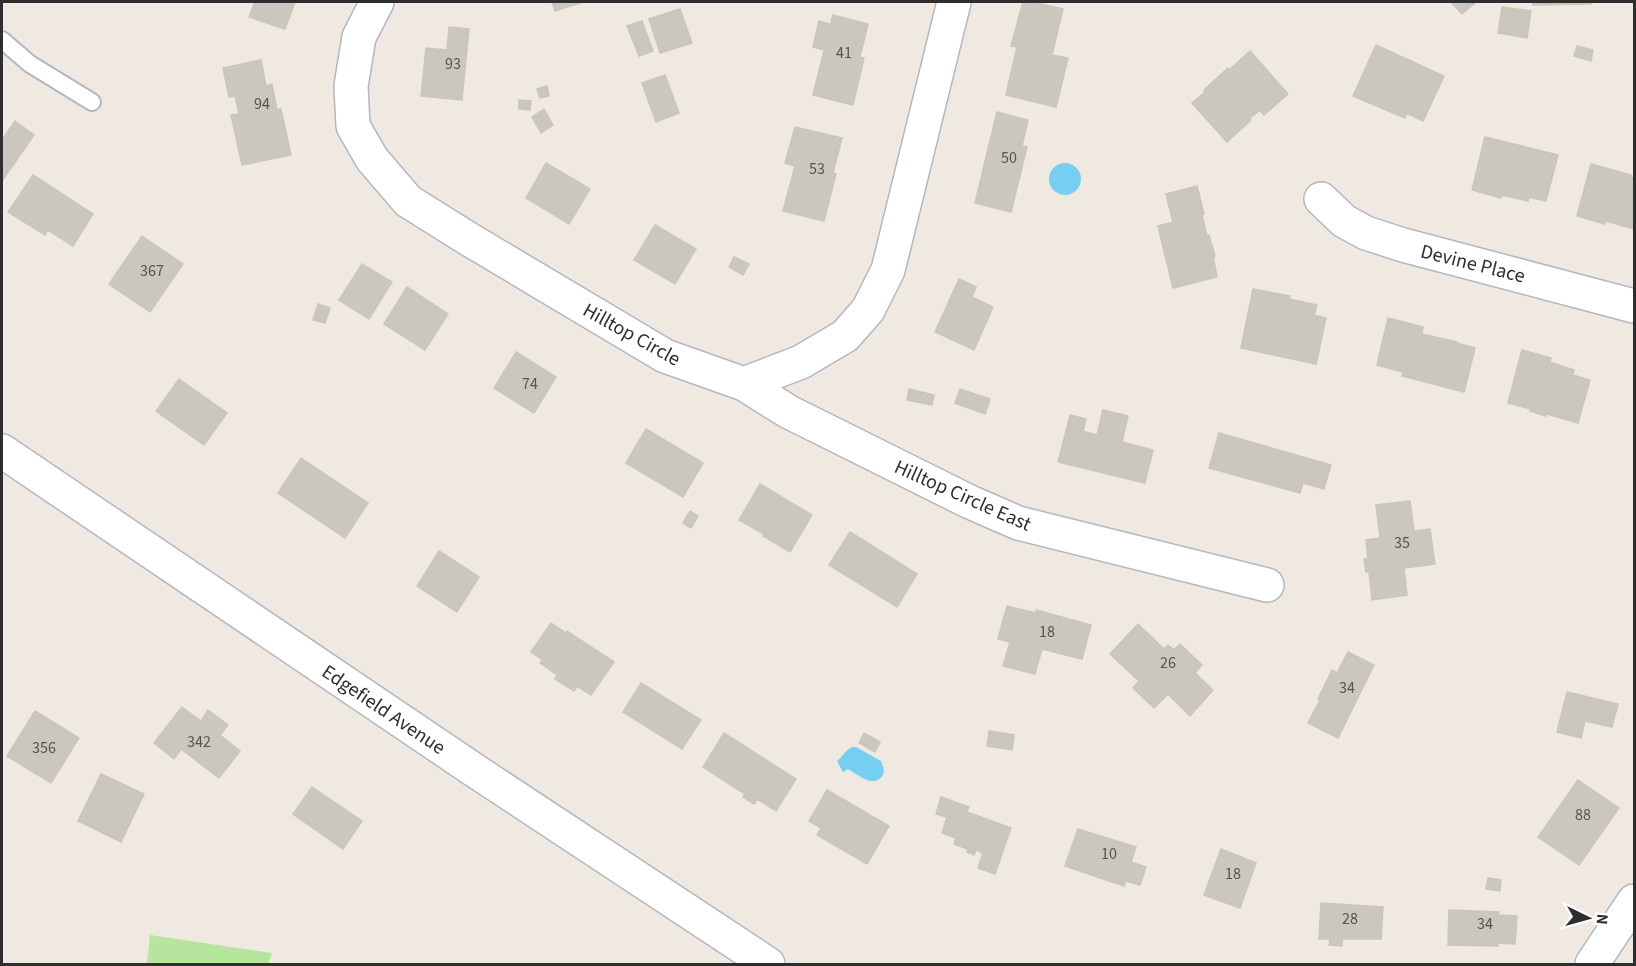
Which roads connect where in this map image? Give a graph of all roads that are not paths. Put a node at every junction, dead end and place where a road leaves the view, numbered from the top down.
1 (377, 2) edge
2 (954, 2) edge
3 (2, 40) edge
4 (92, 102) dead end
5 (1321, 199) dead end
6 (1635, 306) edge
7 (744, 384) junction
8 (2, 451) edge
9 (1267, 585) dead end
10 (1635, 901) edge
11 (768, 964) edge
12 (1592, 964) edge

1 - 7 street, Hilltop Circle
2 - 7 street
3 - 4 lane
5 - 6 street, Devine Place
7 - 9 street, Hilltop Circle East
8 - 11 street, Edgefield Avenue
10 - 12 street

